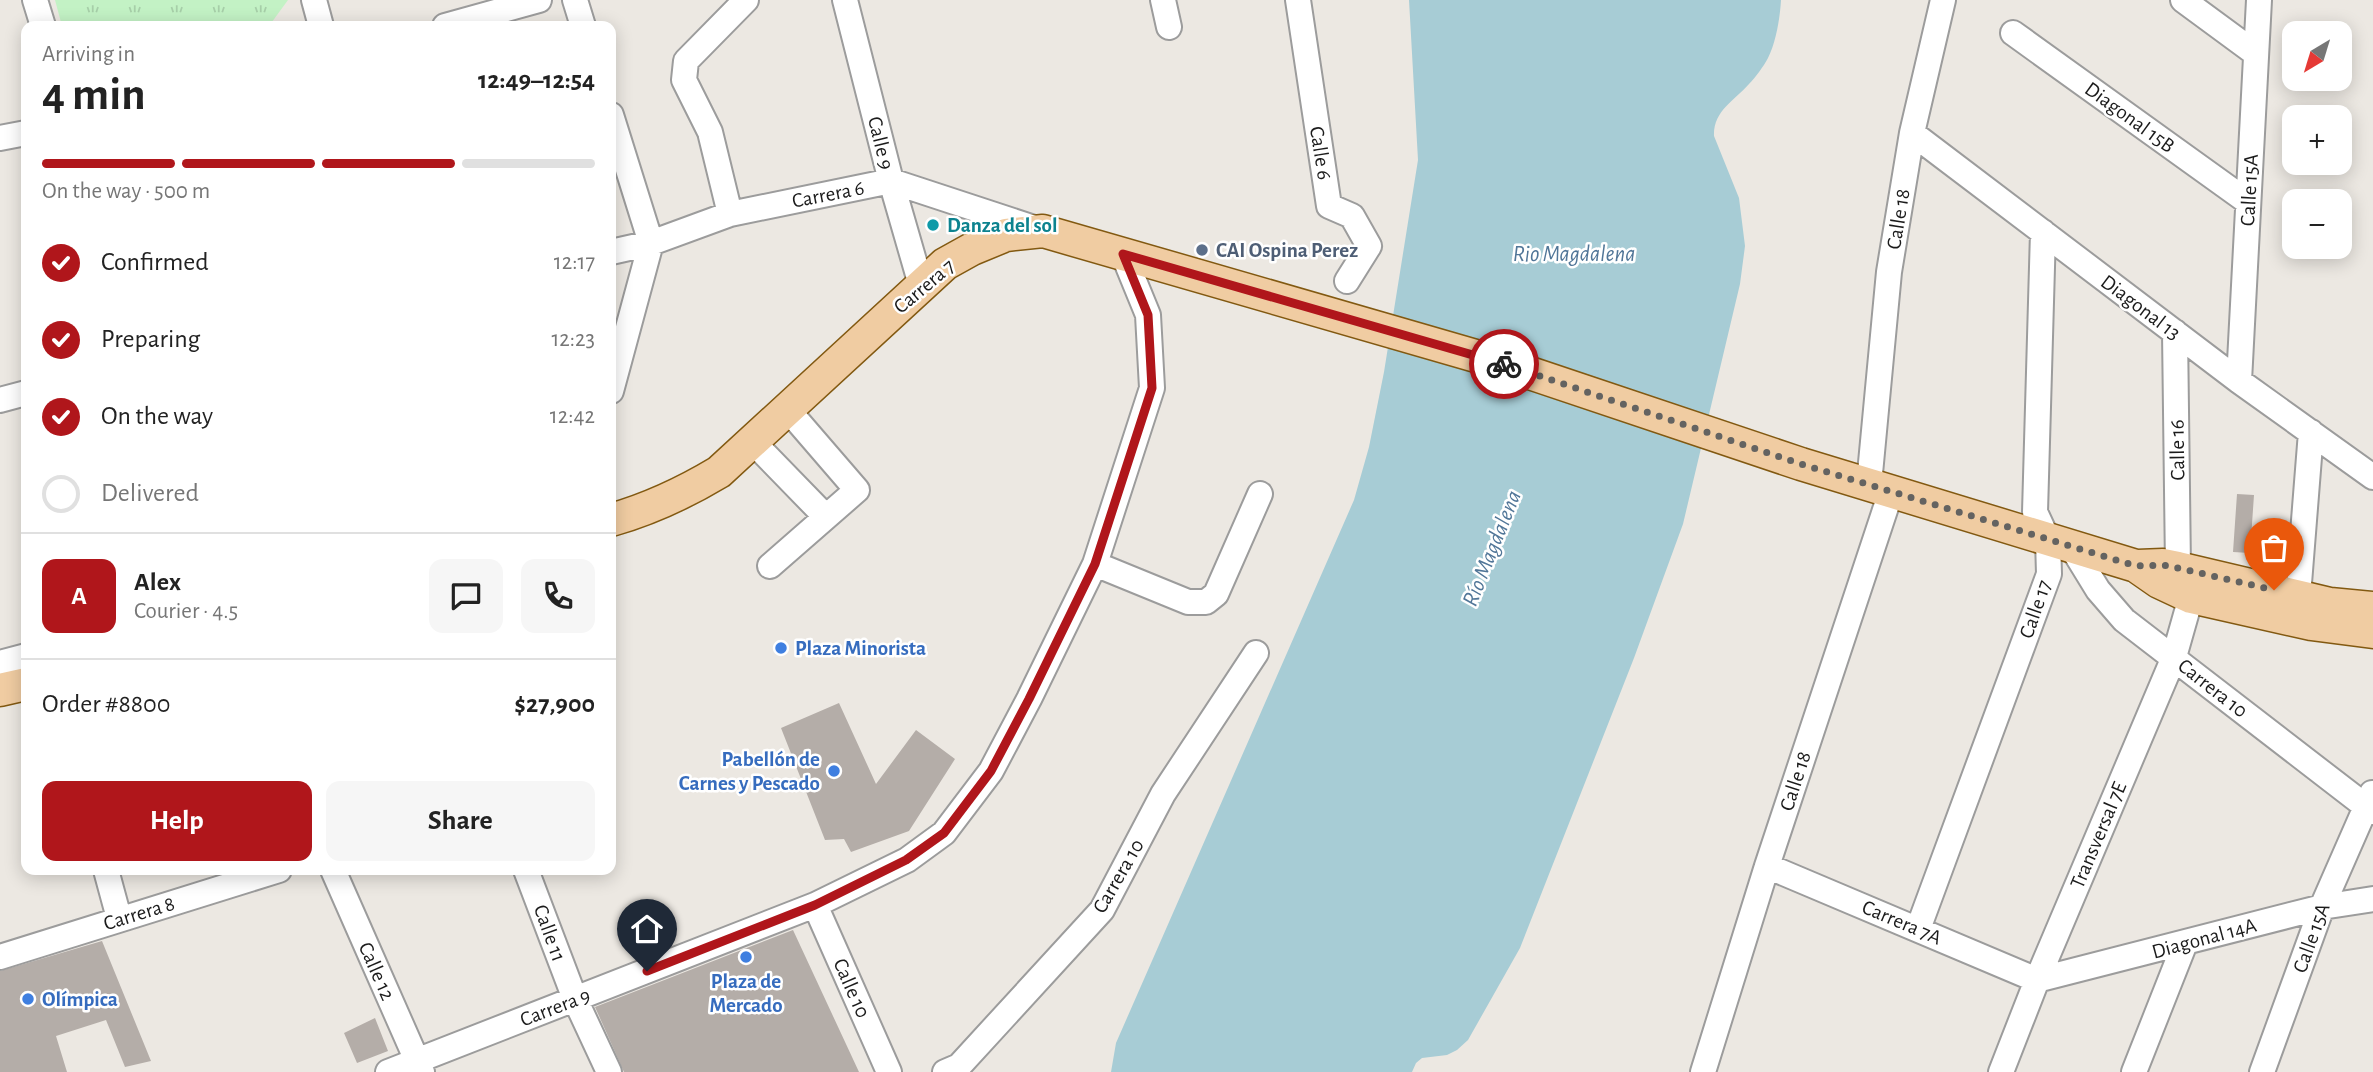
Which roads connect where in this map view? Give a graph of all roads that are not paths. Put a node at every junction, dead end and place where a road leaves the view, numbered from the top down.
1 (35, 0) edge
2 (314, 0) edge
3 (539, 0) edge
4 (575, 0) edge
5 (746, 0) edge
6 (845, 0) edge
7 (1163, 0) edge
8 (1298, 0) edge
9 (1943, 0) edge
10 (2183, 0) edge
11 (2259, 0) edge
12 (41, 21) edge
13 (320, 21) edge
14 (463, 21) edge
15 (581, 21) edge
16 (1169, 27) dead end
17 (2013, 33) dead end
18 (2255, 53) junction
19 (616, 131) edge
20 (1912, 133) junction
21 (21, 134) edge
22 (0, 138) edge
23 (891, 181) junction
24 (2248, 202) junction
25 (730, 214) junction
26 (1043, 231) junction
27 (2043, 232) junction
28 (651, 243) junction
29 (616, 251) edge
30 (1123, 254) junction
31 (1348, 281) dead end
32 (921, 285) junction
33 (2175, 332) junction
34 (616, 372) edge
35 (2239, 381) junction
36 (21, 394) edge
37 (0, 400) edge
38 (788, 410) junction
39 (2311, 432) junction
40 (753, 442) junction
41 (2373, 477) edge
42 (1880, 488) junction
43 (1260, 494) dead end
44 (826, 517) junction
45 (616, 518) edge
46 (2060, 543) junction
47 (1095, 564) junction
48 (770, 566) dead end
49 (2136, 566) junction
50 (2178, 568) junction
51 (2298, 596) junction
52 (2191, 597) junction
53 (2373, 608) edge
54 (2373, 632) edge
55 (1256, 653) dead end
56 (21, 657) edge
57 (2174, 657) junction
58 (0, 663) edge
59 (21, 685) edge
60 (0, 690) edge
61 (2370, 803) edge
62 (1767, 866) junction
63 (107, 875) edge
64 (262, 875) edge
65 (335, 875) edge
66 (528, 875) edge
67 (2373, 899) edge
68 (815, 905) junction
69 (2322, 907) junction
70 (119, 918) junction
71 (1919, 929) junction
72 (2185, 943) junction
73 (0, 957) edge
74 (2036, 981) junction
75 (575, 999) junction
76 (420, 1066) edge
77 (388, 1072) edge
78 (610, 1072) edge
79 (889, 1072) edge
80 (945, 1072) edge
81 (1703, 1072) edge
82 (2001, 1072) edge
83 (2134, 1072) edge
84 (2262, 1072) edge

1 - 12 street
2 - 13 street
3 - 14 street
4 - 15 street
5 - 25 street
6 - 23 street, Calle 9
7 - 16 street
8 - 31 street, Calle 6
9 - 20 street, Calle 18
10 - 18 street
11 - 18 street, Calle 15A
17 - 24 street, Diagonal 15B
18 - 24 street, Calle 15A
19 - 28 street
20 - 27 street, Diagonal 13
20 - 42 street, Calle 18
21 - 22 street
23 - 25 street, Carrera 6
23 - 26 street, Carrera 6
23 - 32 street, Calle 9
24 - 35 street, Calle 15A
25 - 28 street, Carrera 6
26 - 30 main road, Carrera 7
26 - 32 main road, Carrera 7
27 - 33 street, Diagonal 13
27 - 46 street, Calle 17
28 - 29 street, Carrera 6
28 - 34 street
30 - 42 main road, Carrera 7
30 - 47 street, Carrera 9
32 - 38 main road, Carrera 7
33 - 35 street, Diagonal 13
33 - 50 street, Calle 16
35 - 39 street, Diagonal 13
36 - 37 street
38 - 40 main road, Carrera 7
38 - 44 street
39 - 41 street, Diagonal 13
39 - 51 street
40 - 44 street
40 - 45 main road, Carrera 7
42 - 46 main road, Carrera 7
42 - 62 street, Calle 18
43 - 47 street
44 - 48 street
46 - 49 main road, Carrera 7
46 - 57 street, Carrera 10
46 - 71 street, Calle 17
47 - 68 street, Carrera 9
49 - 50 main road, Carrera 7
49 - 52 main road, Carrera 7
50 - 51 main road, Carrera 7
51 - 53 main road, Carrera 7
52 - 54 main road, Carrera 7
52 - 57 street, Transversal 7E
55 - 80 street, Carrera 10
56 - 58 street
57 - 61 street, Carrera 10
57 - 74 street, Transversal 7E
59 - 60 main road
61 - 69 street, Calle 15A
62 - 71 street, Carrera 7A
62 - 81 street, Calle 18
63 - 70 street
64 - 70 street, Carrera 8
65 - 76 street, Calle 12
66 - 75 street, Calle 11
67 - 69 street, Diagonal 14A
68 - 75 street, Carrera 9
68 - 79 street, Calle 10
69 - 72 street, Diagonal 14A
69 - 84 street, Calle 15A
70 - 73 street, Carrera 8
71 - 74 street, Carrera 7A
72 - 74 street, Diagonal 14A
72 - 83 street
74 - 82 street, Transversal 7E
75 - 76 street, Carrera 9
75 - 78 street, Calle 11
76 - 77 street, Carrera 9

